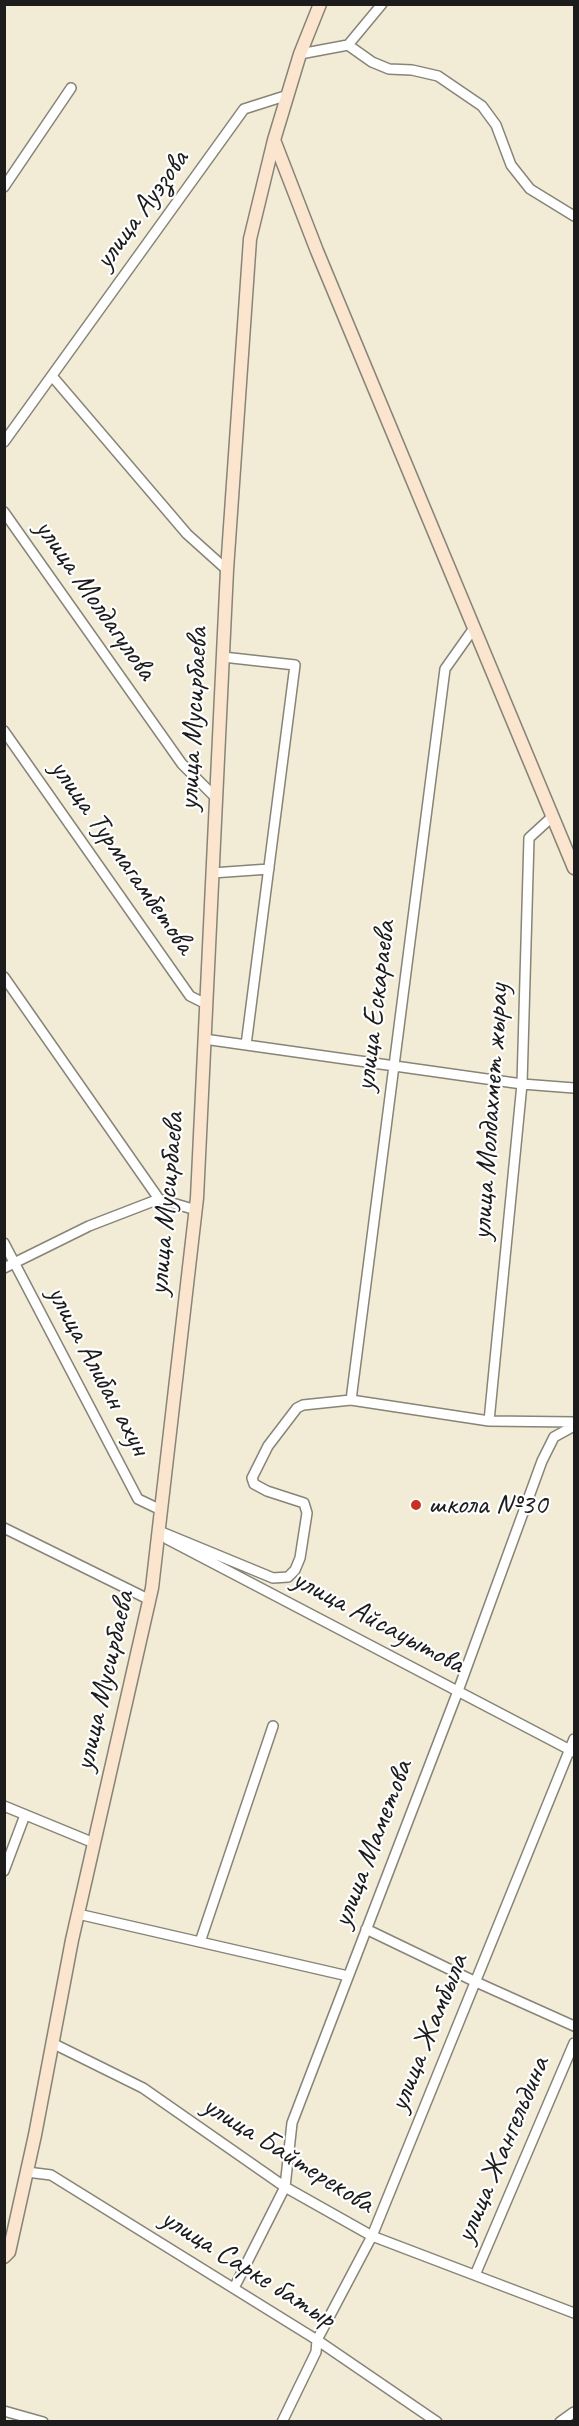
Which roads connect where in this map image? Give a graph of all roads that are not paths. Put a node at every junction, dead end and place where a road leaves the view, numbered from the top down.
1 (320, 4) edge
2 (382, 4) edge
3 (348, 45) junction
4 (300, 54) junction
5 (71, 88) dead end
6 (288, 95) junction
7 (274, 140) junction
8 (4, 187) edge
9 (574, 216) edge
10 (52, 376) junction
11 (4, 442) edge
12 (4, 512) edge
13 (227, 570) junction
14 (474, 628) junction
15 (222, 657) junction
16 (4, 731) edge
17 (216, 798) junction
18 (553, 816) junction
19 (574, 868) edge
20 (269, 869) junction
21 (212, 873) junction
22 (4, 977) edge
23 (206, 1004) junction
24 (204, 1039) junction
25 (246, 1045) junction
26 (393, 1066) junction
27 (522, 1084) junction
28 (574, 1088) edge
29 (159, 1199) junction
30 (195, 1210) junction
31 (4, 1243) edge
32 (15, 1263) junction
33 (4, 1268) edge
34 (351, 1400) junction
35 (489, 1421) junction
36 (574, 1424) edge
37 (161, 1510) junction
38 (4, 1528) edge
39 (159, 1533) junction
40 (150, 1600) junction
41 (458, 1691) junction
42 (273, 1726) dead end
43 (574, 1739) edge
44 (572, 1751) edge
45 (4, 1806) edge
46 (25, 1815) junction
47 (94, 1843) junction
48 (4, 1871) edge
49 (78, 1914) junction
50 (366, 1929) junction
51 (200, 1942) junction
52 (348, 1976) junction
53 (476, 1982) junction
54 (574, 2026) edge
55 (52, 2043) junction
56 (574, 2043) edge
57 (27, 2172) junction
58 (285, 2187) junction
59 (372, 2236) junction
60 (4, 2257) edge
61 (475, 2275) junction
62 (234, 2288) junction
63 (574, 2313) edge
64 (317, 2340) junction
65 (4, 2411) edge
66 (574, 2412) edge
67 (43, 2421) edge
68 (282, 2421) edge
69 (437, 2421) edge
70 (560, 2421) edge

1 - 4 street, улица Мусирбаева
2 - 3 street
3 - 4 street
3 - 9 street
4 - 6 street, улица Мусирбаева
5 - 8 street
6 - 7 street, улица Мусирбаева
6 - 10 street, улица Ауэзова
7 - 13 street, улица Мусирбаева
7 - 14 street
10 - 11 street, улица Ауэзова
10 - 13 street
12 - 17 street, улица Молдагулова
13 - 15 street, улица Мусирбаева
14 - 18 street
14 - 26 street, улица Ескараева
15 - 17 street, улица Мусирбаева
15 - 20 street
16 - 23 street, улица Турмагамбетова
17 - 21 street, улица Мусирбаева
18 - 19 street
18 - 27 street, улица Молдахмет жырау
20 - 21 street
20 - 25 street
21 - 23 street, улица Мусирбаева
22 - 29 street
23 - 24 street, улица Мусирбаева
24 - 25 street
24 - 30 street, улица Мусирбаева
25 - 26 street
26 - 27 street
26 - 34 street, улица Ескараева
27 - 28 street
27 - 35 street, улица Молдахмет жырау
29 - 30 street
29 - 32 street
30 - 37 street, улица Мусирбаева
31 - 32 street, улица Алибан ахун
32 - 33 street
32 - 37 street, улица Алибан ахун
34 - 35 street
34 - 39 street
35 - 36 street
36 - 41 street, улица Маметова
37 - 39 street, улица Мусирбаева
38 - 40 street
39 - 40 street, улица Мусирбаева
39 - 41 street, улица Айсауытова
40 - 47 street, улица Мусирбаева
41 - 44 street, улица Айсауытова
41 - 50 street, улица Маметова
42 - 51 street
43 - 44 street, улица Жамбыла
44 - 53 street, улица Жамбыла
45 - 46 street
46 - 47 street
46 - 48 street
47 - 49 street, улица Мусирбаева
49 - 51 street
49 - 55 street, улица Мусирбаева
50 - 52 street, улица Маметова
50 - 53 street
51 - 52 street
52 - 58 street, улица Маметова
53 - 54 street
53 - 59 street, улица Жамбыла
55 - 57 street, улица Мусирбаева
55 - 58 street, улица Байтерекова
56 - 61 street, улица Жангельдина
57 - 60 street, улица Мусирбаева
57 - 62 street, улица Сарке батыр
58 - 59 street, улица Байтерекова
58 - 62 street, улица Маметова
59 - 61 street, улица Байтерекова
59 - 64 street, улица Жамбыла
61 - 63 street, улица Байтерекова
62 - 64 street, улица Сарке батыр
64 - 68 street, улица Жамбыла
64 - 69 street, улица Сарке батыр
65 - 67 street
66 - 70 street

